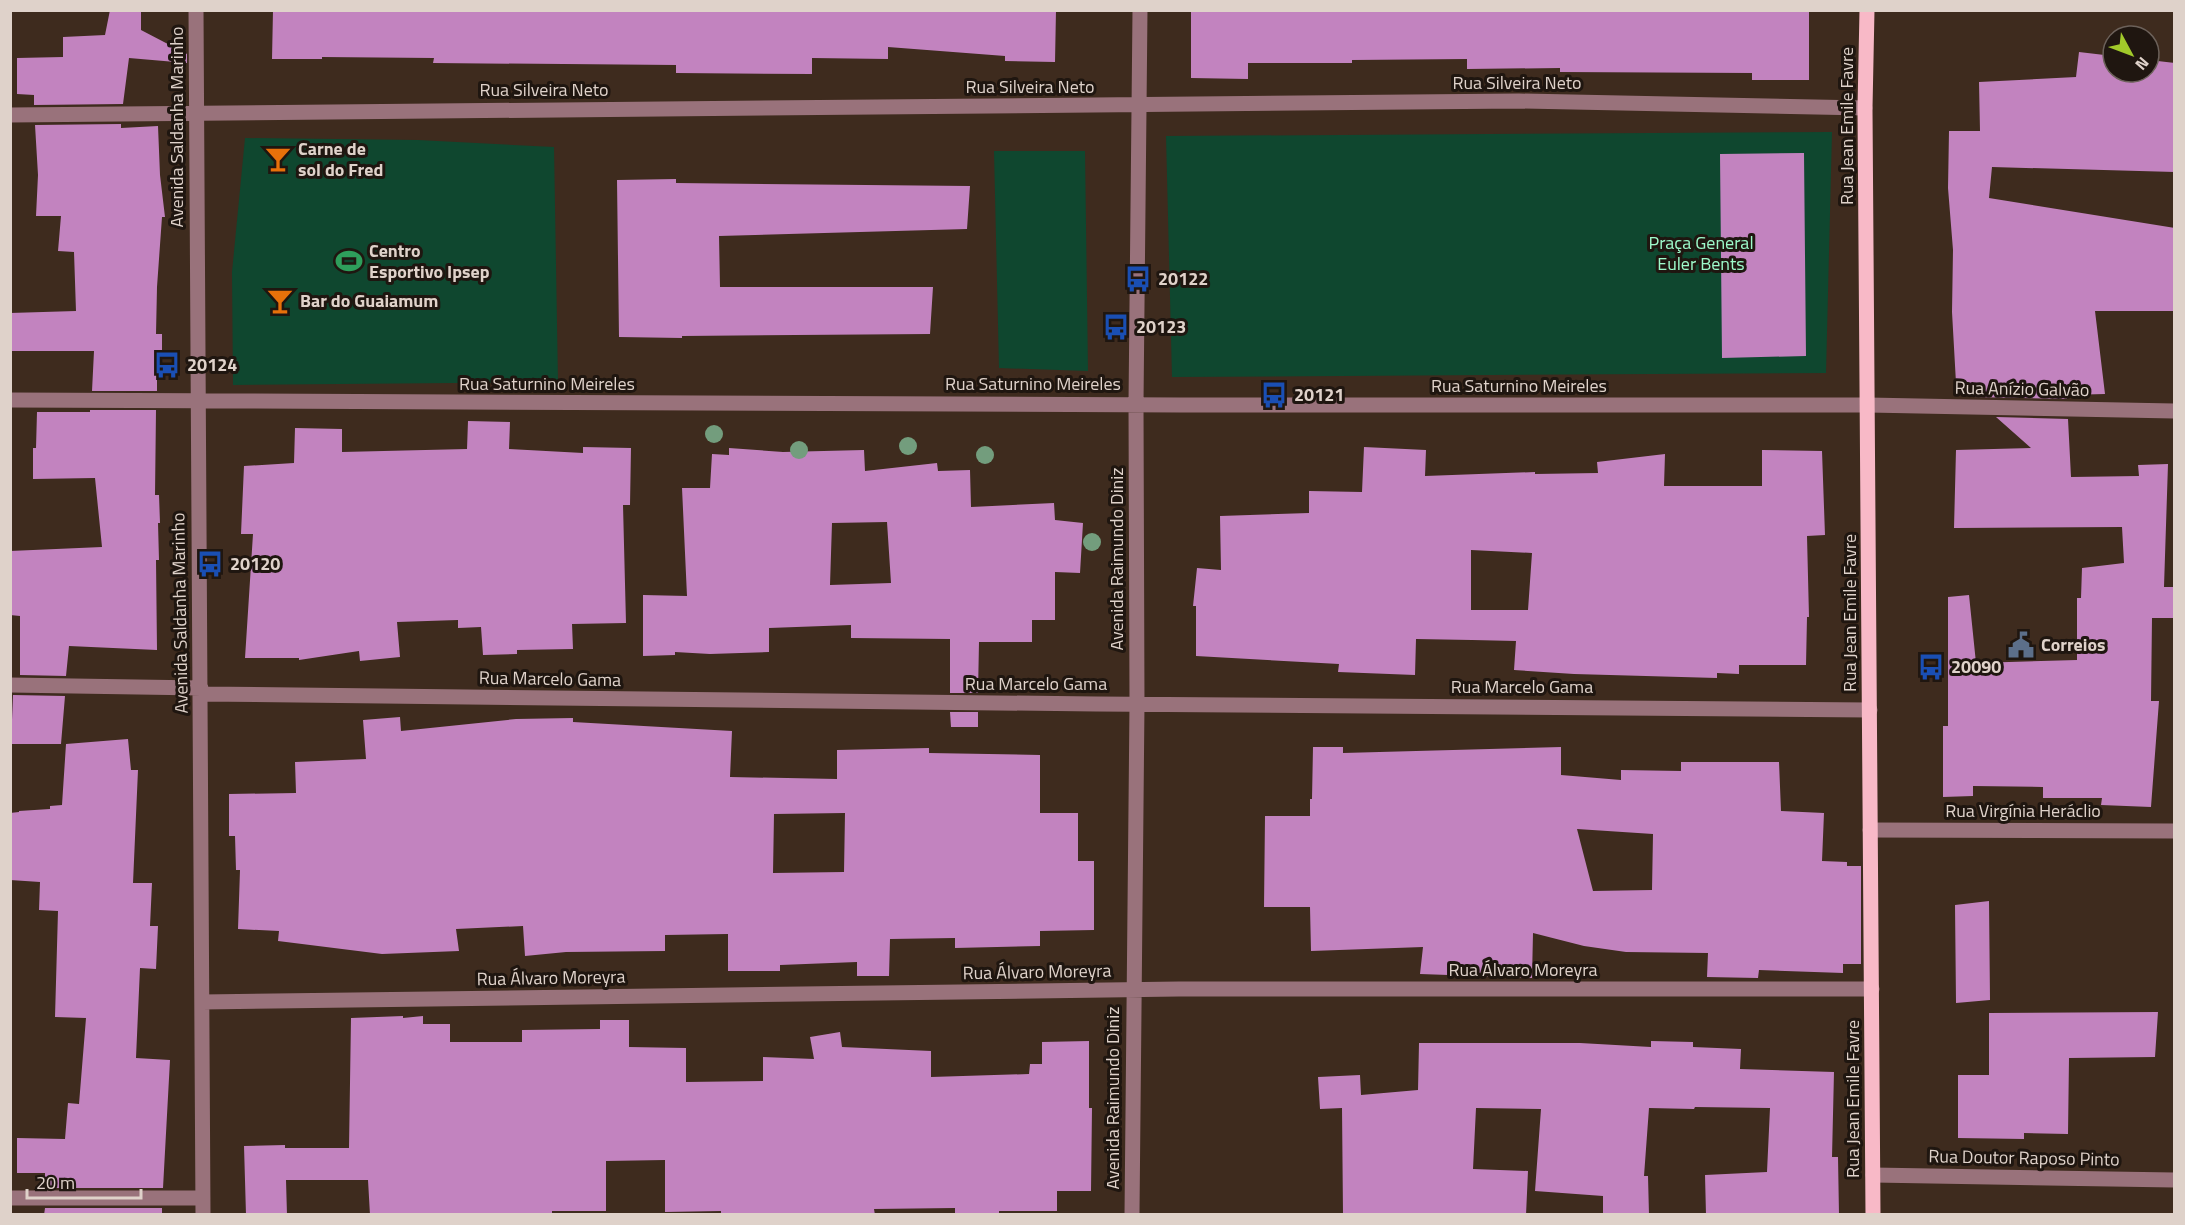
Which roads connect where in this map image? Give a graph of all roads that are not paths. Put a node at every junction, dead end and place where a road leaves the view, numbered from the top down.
1 (196, 10) edge
2 (1140, 10) edge
3 (1867, 10) edge
4 (1140, 105) junction
5 (1865, 108) junction
6 (196, 112) junction
7 (10, 115) edge
8 (10, 400) edge
9 (198, 402) junction
10 (1136, 404) junction
11 (1868, 405) junction
12 (2175, 411) edge
13 (10, 685) edge
14 (201, 691) junction
15 (1137, 704) junction
16 (1870, 710) junction
17 (1870, 830) junction
18 (2175, 831) edge
19 (1872, 989) junction
20 (1133, 990) junction
21 (202, 1002) junction
22 (1873, 1175) junction
23 (2175, 1180) edge
24 (10, 1198) edge
25 (203, 1198) junction
26 (203, 1215) edge
27 (1132, 1215) edge
28 (1873, 1215) edge

1 - 6 street, Avenida Saldanha Marinho
2 - 4 street, Avenida Raimundo Diniz
3 - 5 main road, Rua Jean Emile Favre
4 - 5 street, Rua Silveira Neto
4 - 6 street, Rua Silveira Neto
4 - 10 street, Avenida Raimundo Diniz
5 - 11 main road, Rua Jean Emile Favre
6 - 7 street, Rua Silveira Neto
6 - 9 street, Avenida Saldanha Marinho
8 - 9 street, Rua Saturnino Meireles
9 - 10 street, Rua Saturnino Meireles
9 - 14 street, Avenida Saldanha Marinho
10 - 11 street, Rua Saturnino Meireles
10 - 15 street, Avenida Raimundo Diniz
11 - 12 street, Rua Anízio Galvão
11 - 16 main road, Rua Jean Emile Favre
13 - 14 street, Rua Marcelo Gama
14 - 15 street, Rua Marcelo Gama
14 - 21 street, Avenida Saldanha Marinho
15 - 16 street, Rua Marcelo Gama
15 - 20 street, Avenida Raimundo Diniz
16 - 17 main road, Rua Jean Emile Favre
17 - 18 street, Rua Virgínia Heráclio
17 - 19 main road, Rua Jean Emile Favre
19 - 20 street, Rua Álvaro Moreyra
19 - 22 main road, Rua Jean Emile Favre
20 - 21 street, Rua Álvaro Moreyra
20 - 27 street, Avenida Raimundo Diniz
21 - 25 street, Avenida Saldanha Marinho
22 - 23 street, Rua Doutor Raposo Pinto
22 - 28 main road, Rua Jean Emile Favre
24 - 25 street
25 - 26 street, Avenida Saldanha Marinho

